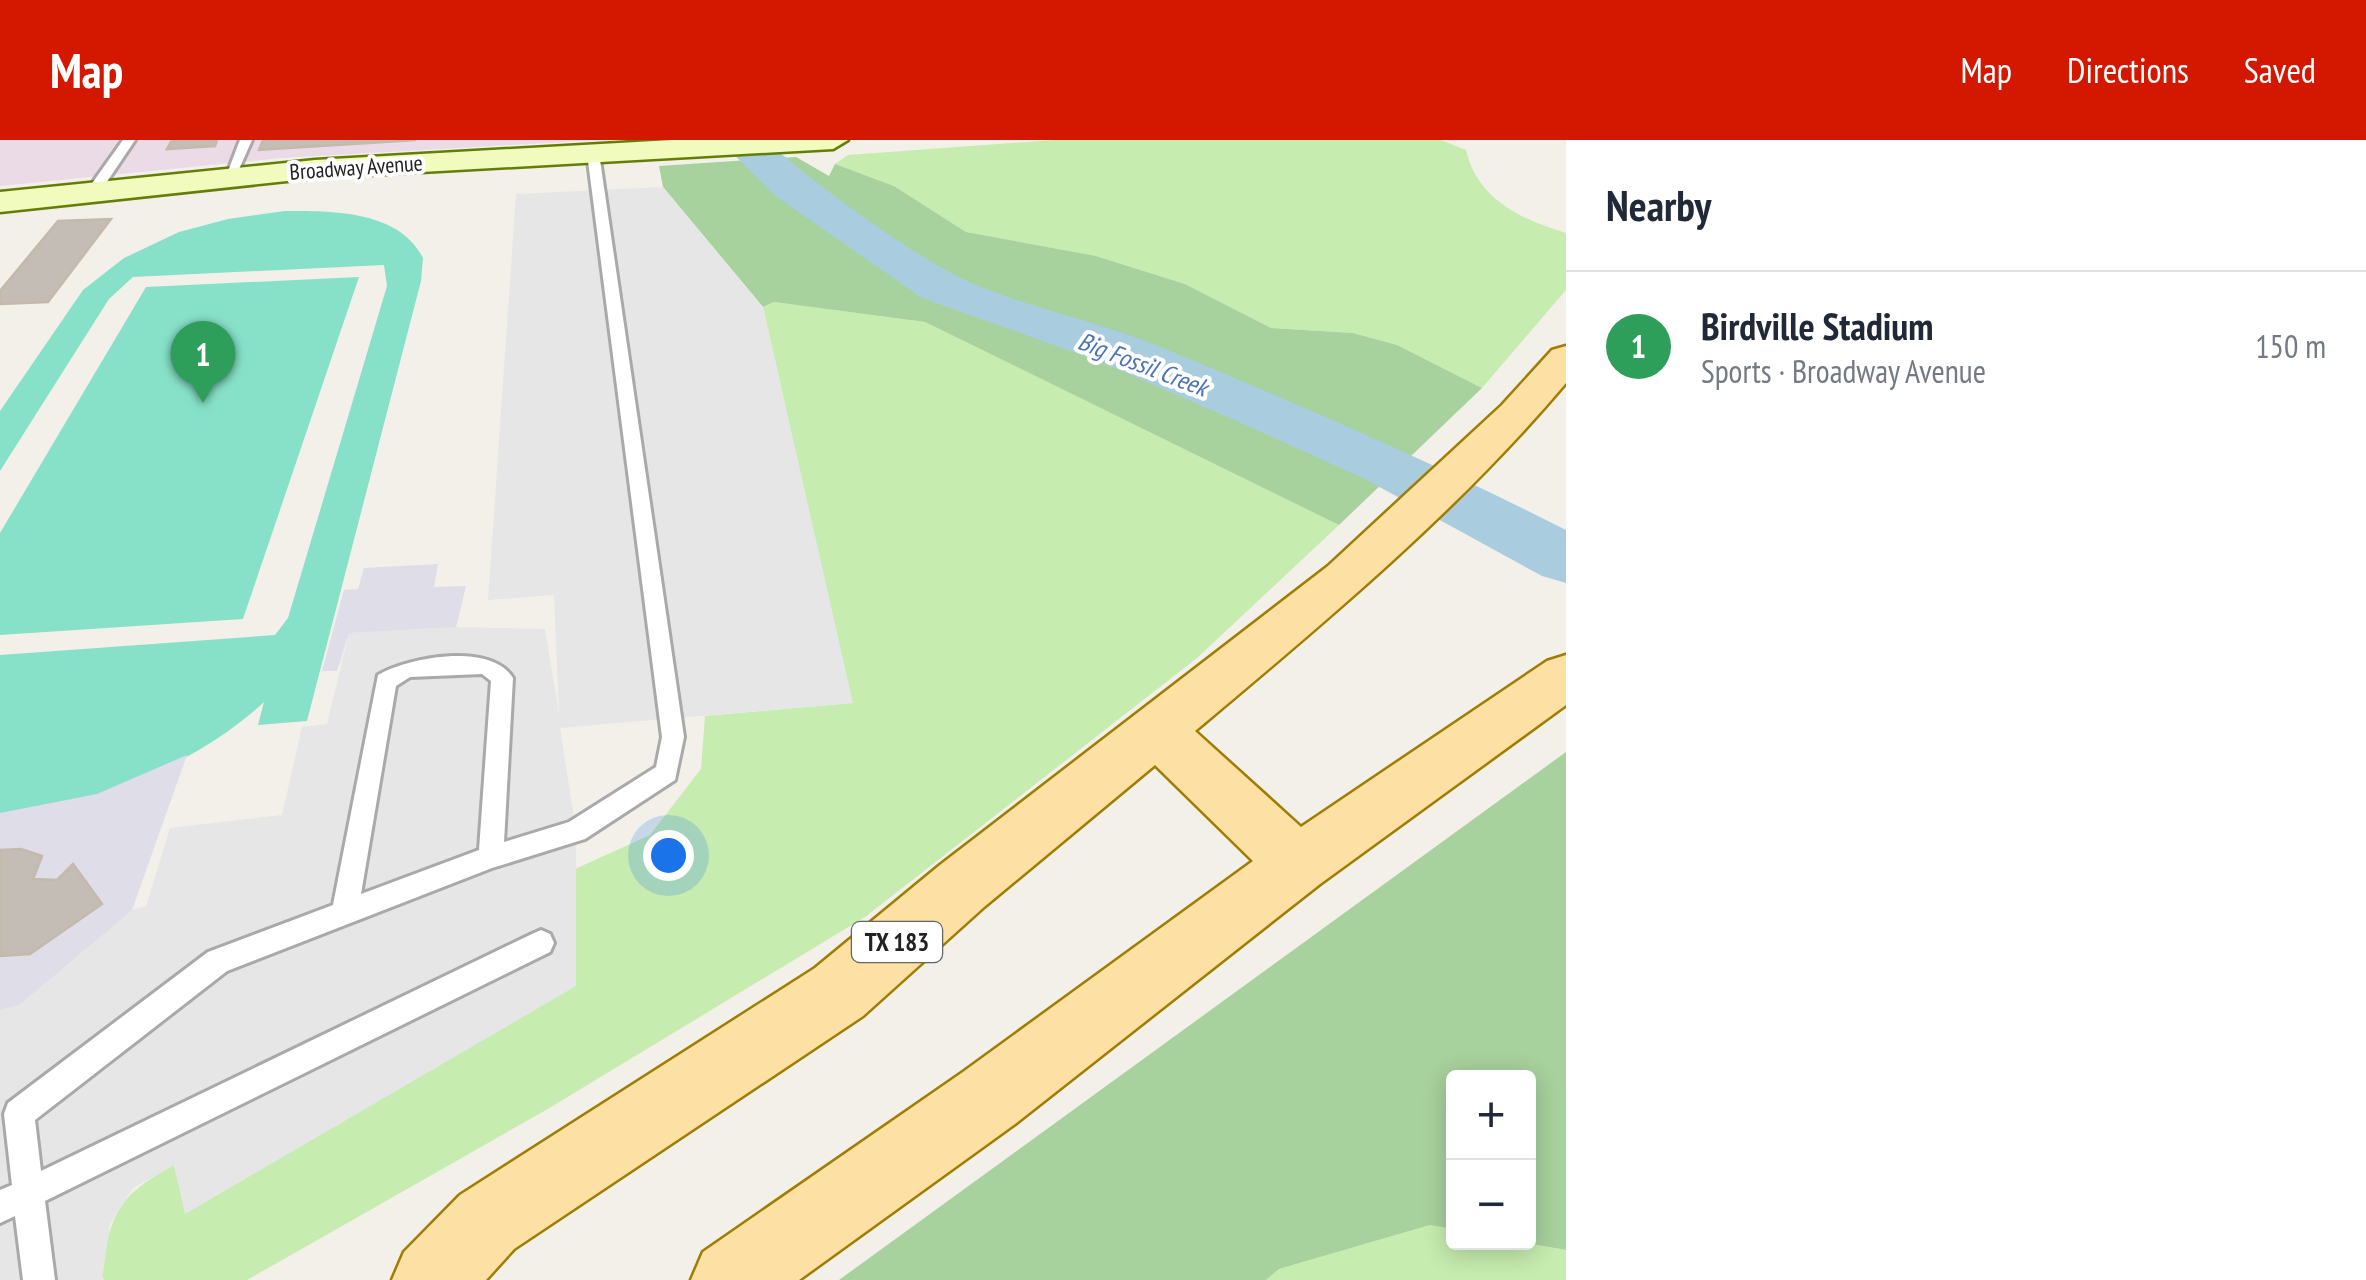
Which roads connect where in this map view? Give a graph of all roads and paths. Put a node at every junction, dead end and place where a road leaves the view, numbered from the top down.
1 (129, 140) edge
2 (246, 140) edge
3 (834, 140) edge
4 (812, 141) edge
5 (578, 149) edge
6 (230, 176) junction
7 (95, 189) junction
8 (0, 202) edge
9 (1566, 358) edge
10 (1566, 676) edge
11 (1158, 732) junction
12 (491, 857) junction
13 (1298, 864) junction
14 (344, 916) junction
15 (541, 943) dead end
16 (9, 1113) edge
17 (14, 1201) edge
18 (40, 1280) edge
19 (432, 1280) edge
20 (730, 1280) edge

1 - 7 lane
2 - 6 lane
3 - 4 main road, Broadway Avenue
4 - 5 main road, Broadway Avenue
5 - 6 main road, Broadway Avenue
5 - 12 lane
6 - 7 main road, Broadway Avenue
7 - 8 main road, Broadway Avenue
9 - 11 main road, TX 183
10 - 13 main road
11 - 13 main road
11 - 19 main road, TX 183
12 - 14 lane
12 - 14 lane
13 - 20 main road
14 - 16 lane
15 - 17 lane
16 - 17 lane
17 - 18 lane

